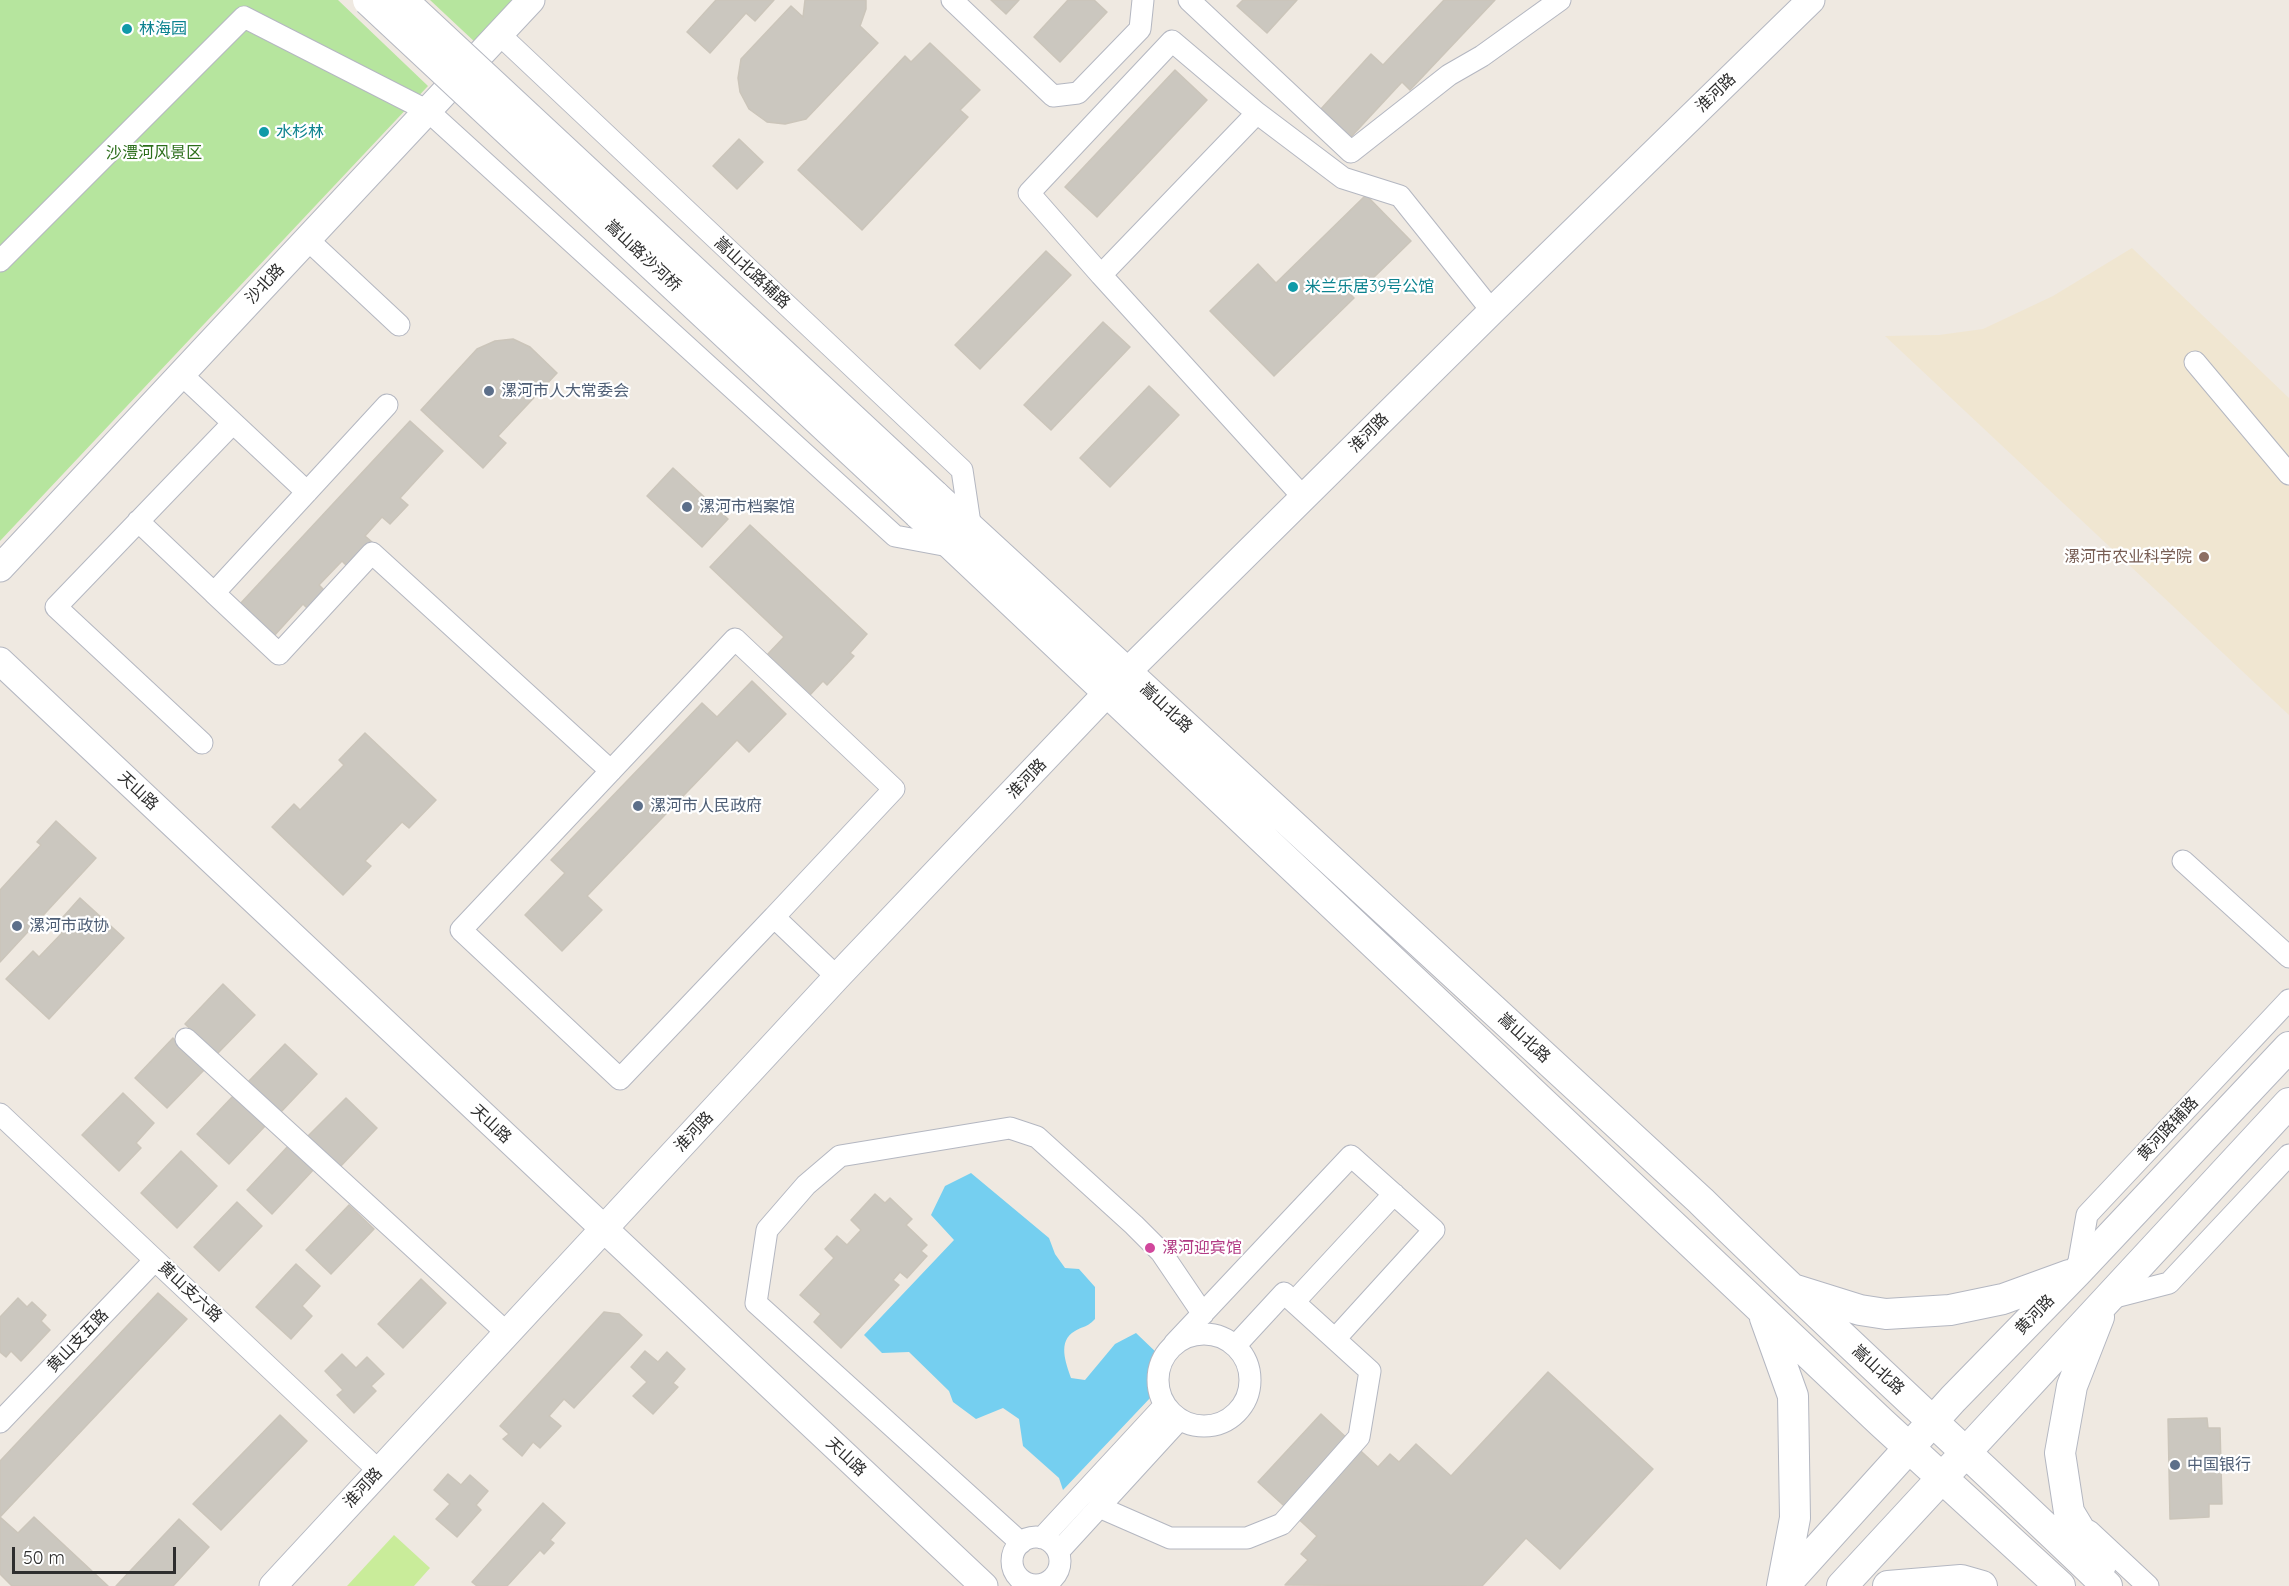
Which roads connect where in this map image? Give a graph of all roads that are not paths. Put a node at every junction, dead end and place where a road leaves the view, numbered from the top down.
1 (368, 0) edge
2 (402, 0) edge
3 (531, 0) edge
4 (952, 0) edge
5 (1143, 0) edge
6 (1189, 0) edge
7 (1560, 0) edge
8 (1811, 0) edge
9 (499, 34) junction
10 (428, 111) junction
11 (1257, 113) junction
12 (307, 239) junction
13 (0, 261) edge
14 (1101, 275) junction
15 (1492, 311) junction
16 (399, 325) dead end
17 (2196, 362) dead end
18 (181, 374) junction
19 (387, 405) dead end
20 (233, 423) junction
21 (2289, 474) edge
22 (307, 492) junction
23 (1305, 498) junction
24 (926, 504) junction
25 (138, 522) junction
26 (963, 538) junction
27 (0, 568) edge
28 (214, 593) junction
29 (0, 661) edge
30 (1118, 682) junction
31 (202, 743) dead end
32 (611, 771) junction
33 (2183, 861) dead end
34 (774, 917) junction
35 (2289, 957) edge
36 (837, 977) junction
37 (2289, 1000) edge
38 (186, 1039) dead end
39 (2289, 1047) edge
40 (2289, 1102) edge
41 (0, 1114) edge
42 (2289, 1155) edge
43 (1394, 1194) junction
44 (603, 1230) junction
45 (155, 1260) junction
46 (2077, 1272) junction
47 (1789, 1287) junction
48 (2107, 1299) junction
49 (1294, 1302) junction
50 (1762, 1310) junction
51 (1203, 1314) junction
52 (507, 1334) junction
53 (1335, 1339) junction
54 (1174, 1344) junction
55 (1236, 1345) junction
56 (1172, 1412) junction
57 (1933, 1420) junction
58 (0, 1422) edge
59 (1908, 1447) junction
60 (1966, 1451) junction
61 (380, 1471) junction
62 (1942, 1479) junction
63 (1099, 1507) junction
64 (2069, 1512) junction
65 (1021, 1543) junction
66 (1050, 1544) junction
67 (1021, 1584) edge
68 (273, 1586) edge
69 (984, 1586) edge
70 (1783, 1586) edge
71 (1842, 1586) edge
72 (1888, 1586) edge
73 (1982, 1586) edge
74 (2060, 1586) edge
75 (2107, 1586) edge
76 (2113, 1586) edge
77 (2148, 1586) edge

1 - 24 main road, 嵩山路沙河桥, bridge
2 - 24 main road, 嵩山路沙河桥, bridge
3 - 9 street, 沙北路
4 - 5 street
6 - 7 street
8 - 15 street, 淮河路
9 - 10 street, 沙北路
9 - 26 street, 嵩山北路辅路
10 - 12 street, 沙北路
10 - 13 street
10 - 26 street
11 - 14 street
11 - 14 street
11 - 15 street
12 - 16 street
12 - 18 street, 沙北路
14 - 23 street
15 - 23 street, 淮河路
17 - 21 street
18 - 20 street
18 - 27 street, 沙北路
19 - 22 street
20 - 22 street
20 - 25 street
22 - 28 street
23 - 30 street, 淮河路
24 - 26 main road, 嵩山北路
25 - 28 street
25 - 31 street
26 - 30 main road, 嵩山北路
28 - 32 street
29 - 44 street, 天山路
30 - 36 street, 淮河路
30 - 47 main road, 嵩山北路
30 - 50 main road, 嵩山北路
32 - 34 street
32 - 34 street
33 - 35 street
34 - 36 street
36 - 44 street, 淮河路
37 - 46 street, 黄河路辅路
38 - 52 street
39 - 46 main road, 黄河路
40 - 48 main road
41 - 45 street, 黄山支六路
42 - 48 street
43 - 49 street
43 - 51 street
43 - 53 street
44 - 52 street, 淮河路
44 - 69 street, 天山路
45 - 58 street, 黄山支五路
45 - 61 street, 黄山支六路
46 - 47 main road
46 - 57 main road, 黄河路
47 - 57 main road, 嵩山北路
48 - 60 main road
48 - 64 main road
49 - 53 street
49 - 55 street
50 - 59 main road, 嵩山北路
50 - 70 main road
51 - 54 street
51 - 65 street
52 - 61 street, 淮河路
53 - 63 street
54 - 55 street
54 - 56 street
55 - 56 street
56 - 63 street
56 - 66 street
57 - 59 main road, 黄河路
57 - 60 main road, 嵩山北路
59 - 62 main road, 嵩山北路
59 - 70 main road, 黄河路
60 - 62 main road
60 - 75 main road, 嵩山北路
61 - 68 street, 淮河路
62 - 71 main road
62 - 74 main road, 嵩山北路
63 - 66 street
64 - 76 main road
64 - 77 street
65 - 66 street
65 - 67 street
66 - 67 street
72 - 73 main road

